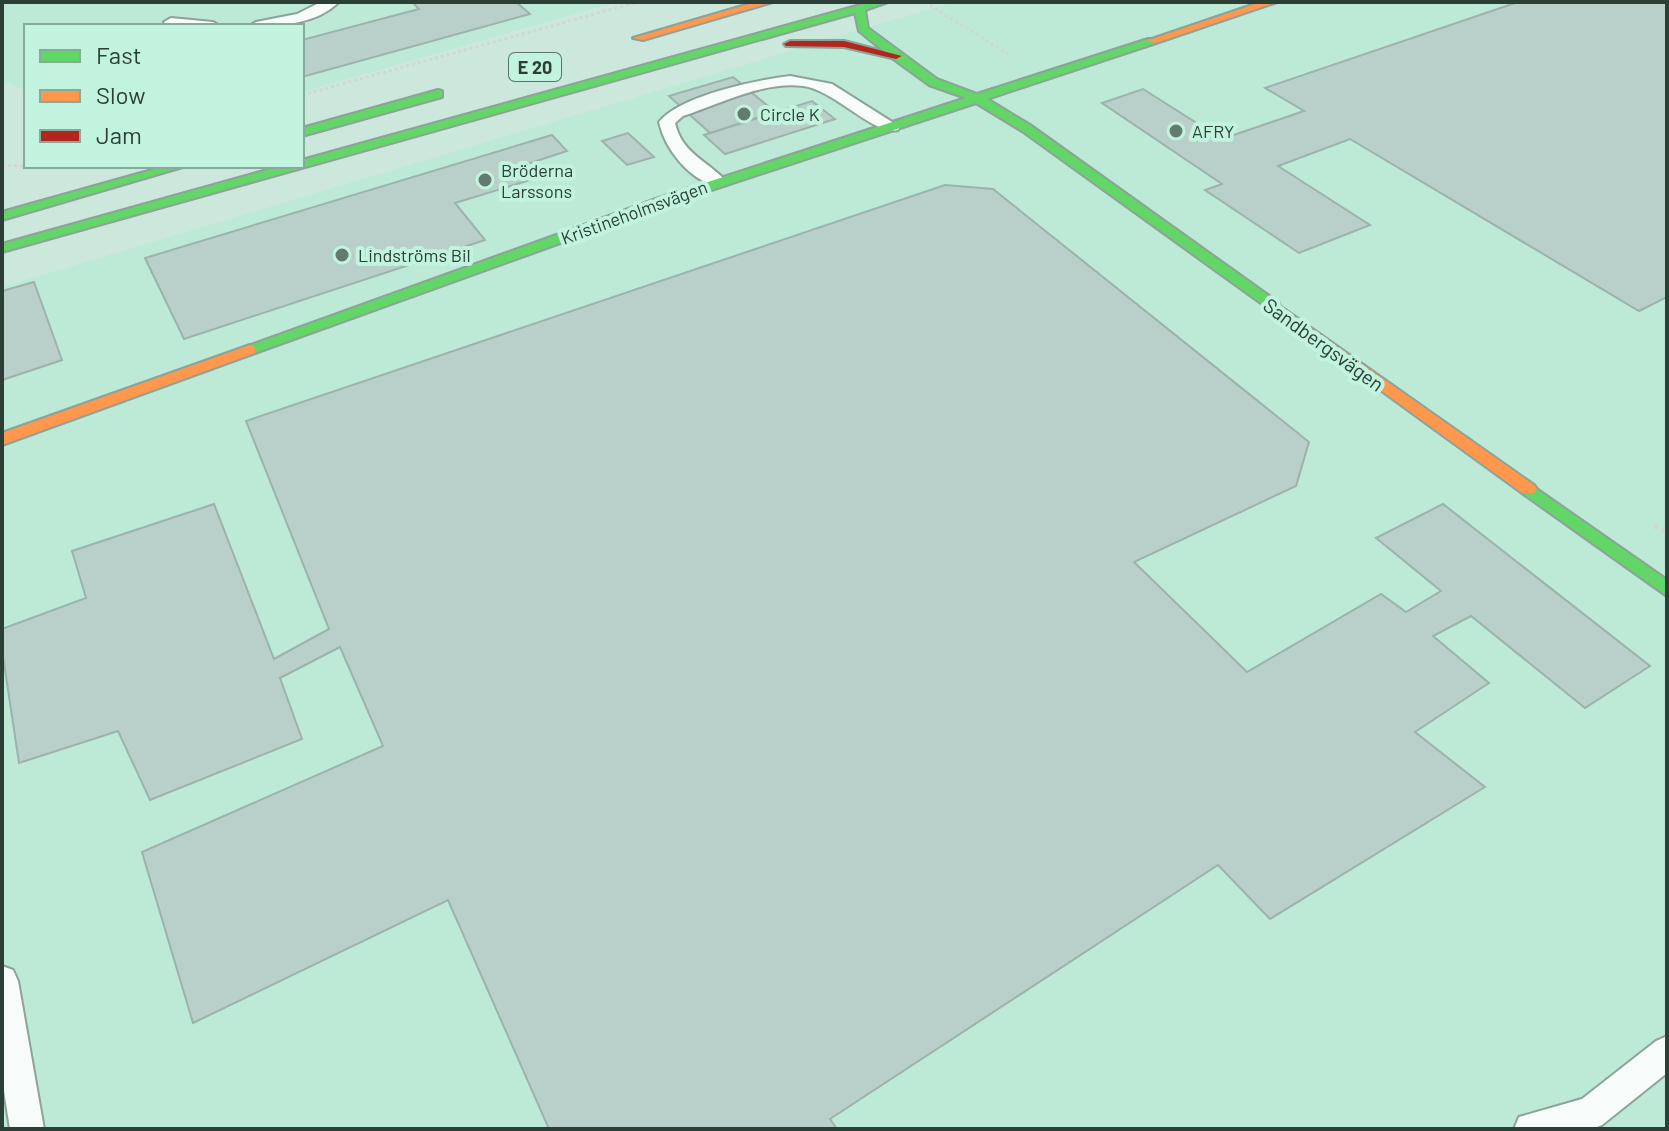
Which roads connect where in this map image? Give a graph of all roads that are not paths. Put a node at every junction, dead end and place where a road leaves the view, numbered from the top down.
1 (332, 2) edge
2 (768, 2) edge
3 (883, 2) edge
4 (1272, 2) edge
5 (854, 5) edge
6 (895, 20) dead end
7 (171, 22) dead end
8 (192, 24) edge
9 (267, 24) edge
10 (618, 44) dead end
11 (704, 52) junction
12 (896, 56) junction
13 (967, 71) dead end
14 (452, 90) dead end
15 (979, 99) junction
16 (892, 127) junction
17 (304, 131) edge
18 (304, 163) edge
19 (173, 168) edge
20 (288, 168) edge
21 (718, 182) junction
22 (2, 216) edge
23 (2, 248) edge
24 (2, 439) edge
25 (1667, 589) edge
26 (2, 981) edge
27 (1667, 1052) edge
28 (27, 1129) edge
29 (1531, 1129) edge

1 - 9 lane
2 - 10 main road
3 - 5 main road, E 20
4 - 15 main road, Kristineholmsvägen
5 - 6 main road
5 - 11 main road, E 20
5 - 12 main road, Sandbergsvägen
7 - 8 lane
11 - 12 main road
11 - 18 main road, E 20
12 - 15 main road, Sandbergsvägen
13 - 15 main road
14 - 17 main road
15 - 16 main road, Kristineholmsvägen
15 - 25 main road, Sandbergsvägen
16 - 21 main road, Kristineholmsvägen
16 - 21 lane
19 - 22 main road
20 - 23 main road
21 - 24 main road, Kristineholmsvägen
26 - 28 lane
27 - 29 lane

